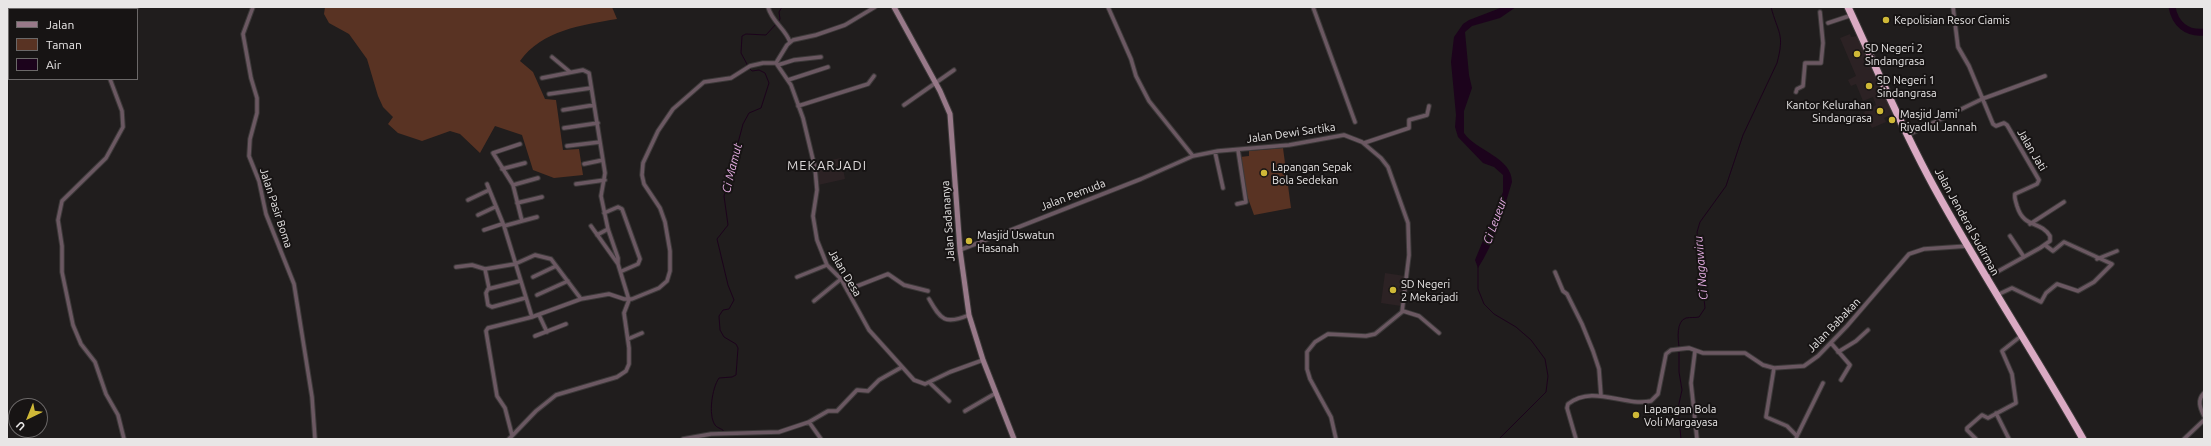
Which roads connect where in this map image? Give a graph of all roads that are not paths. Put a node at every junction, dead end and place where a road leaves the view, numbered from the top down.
1 (253, 7) edge
2 (768, 7) edge
3 (875, 7) edge
4 (894, 7) edge
5 (1108, 7) edge
6 (1313, 7) edge
7 (1848, 7) edge
8 (1953, 7) edge
9 (1820, 12) dead end
10 (1852, 15) junction
11 (1828, 23) dead end
12 (790, 42) junction
13 (552, 57) dead end
14 (821, 57) dead end
15 (777, 64) junction
16 (828, 67) dead end
17 (954, 70) dead end
18 (570, 72) junction
19 (874, 76) dead end
20 (2045, 76) dead end
21 (542, 78) dead end
22 (110, 80) edge
23 (788, 80) junction
24 (935, 83) junction
25 (592, 88) junction
26 (1796, 92) dead end
27 (549, 94) dead end
28 (1982, 99) junction
29 (594, 105) junction
30 (904, 105) dead end
31 (798, 106) junction
32 (1429, 106) dead end
33 (563, 110) dead end
34 (1355, 122) dead end
35 (598, 123) junction
36 (564, 128) dead end
37 (1908, 135) junction
38 (600, 142) junction
39 (1364, 143) junction
40 (520, 144) dead end
41 (568, 146) dead end
42 (1238, 150) junction
43 (1215, 152) junction
44 (1193, 156) junction
45 (603, 160) junction
46 (525, 163) dead end
47 (584, 164) dead end
48 (502, 169) junction
49 (538, 178) dead end
50 (605, 180) junction
51 (487, 184) dead end
52 (576, 184) dead end
53 (512, 185) junction
54 (1223, 188) dead end
55 (489, 190) junction
56 (542, 196) dead end
57 (468, 200) dead end
58 (2064, 202) dead end
59 (518, 203) junction
60 (1237, 204) dead end
61 (495, 207) junction
62 (604, 213) junction
63 (478, 215) dead end
64 (537, 217) dead end
65 (522, 221) junction
66 (2030, 224) junction
67 (503, 225) junction
68 (591, 226) dead end
69 (608, 229) junction
70 (484, 230) dead end
71 (597, 235) junction
72 (2010, 236) dead end
73 (2045, 245) junction
74 (1968, 246) junction
75 (960, 250) junction
76 (2117, 251) dead end
77 (2024, 257) junction
78 (2097, 259) junction
79 (515, 264) junction
80 (618, 264) junction
81 (827, 265) junction
82 (556, 266) junction
83 (456, 267) dead end
84 (485, 269) junction
85 (622, 271) junction
86 (1555, 272) dead end
87 (533, 277) dead end
88 (797, 277) dead end
89 (1986, 278) junction
90 (841, 279) junction
91 (568, 280) junction
92 (520, 281) junction
93 (489, 288) junction
94 (847, 290) junction
95 (928, 291) dead end
96 (537, 295) dead end
97 (1996, 295) junction
98 (525, 298) junction
99 (581, 299) junction
100 (929, 299) dead end
101 (629, 300) junction
102 (814, 301) dead end
103 (1402, 310) junction
104 (539, 315) junction
105 (968, 315) junction
106 (532, 317) junction
107 (566, 324) dead end
108 (1868, 330) dead end
109 (546, 332) junction
110 (642, 333) dead end
111 (1440, 334) dead end
112 (535, 336) dead end
113 (2022, 336) junction
114 (628, 340) junction
115 (1831, 343) junction
116 (1695, 351) junction
117 (1838, 352) junction
118 (983, 360) junction
119 (902, 367) junction
120 (1774, 368) junction
121 (1840, 380) dead end
122 (930, 383) junction
123 (1823, 383) dead end
124 (996, 393) junction
125 (2204, 393) edge
126 (1601, 396) junction
127 (949, 401) dead end
128 (965, 411) dead end
129 (1996, 414) junction
130 (2204, 416) edge
131 (2204, 420) edge
132 (809, 422) junction
133 (512, 435) junction
134 (1796, 437) edge
135 (124, 439) edge
136 (315, 439) edge
137 (509, 439) edge
138 (683, 439) edge
139 (820, 439) edge
140 (1014, 439) edge
141 (1336, 439) edge
142 (1576, 439) edge
143 (1697, 439) edge
144 (1976, 439) edge
145 (2009, 439) edge
146 (2084, 439) edge
147 (2184, 439) edge

1 - 136 street, Jalan Pasir Boma
2 - 12 street
3 - 12 street
4 - 24 street, Jalan Sadananya
5 - 44 street
6 - 34 street
7 - 10 highway, Jalan Jenderal Sudirman
8 - 28 street
9 - 26 street
10 - 11 street
10 - 37 highway, Jalan Jenderal Sudirman
12 - 15 street
13 - 18 street
14 - 15 street
15 - 23 street, Jalan Desa
15 - 101 street
16 - 23 street
17 - 24 street
18 - 21 street
18 - 25 street
19 - 31 street
20 - 28 street
22 - 135 street
23 - 31 street, Jalan Desa
24 - 30 street
24 - 75 street, Jalan Sadananya
25 - 27 street
25 - 29 street
28 - 37 street
28 - 66 street, Jalan Jati
29 - 33 street
29 - 35 street
31 - 81 street, Jalan Desa
32 - 39 street
35 - 36 street
35 - 38 street
37 - 74 highway, Jalan Jenderal Sudirman
38 - 41 street
38 - 45 street
39 - 42 street, Jalan Dewi Sartika
39 - 103 street, Jalan Dewi Sartika
40 - 48 street
42 - 43 street, Jalan Dewi Sartika
42 - 60 street
43 - 44 street, Jalan Dewi Sartika
43 - 54 street
44 - 75 street, Jalan Pemuda
45 - 47 street
45 - 50 street
46 - 48 street
48 - 53 street
49 - 53 street
50 - 52 street
50 - 62 street
51 - 55 street
53 - 59 street
55 - 57 street
55 - 61 street
56 - 59 street
58 - 66 street
59 - 65 street
61 - 63 street
61 - 67 street
62 - 69 street
62 - 85 street
64 - 65 street
65 - 67 street
66 - 73 street, Jalan Jati
67 - 70 street
67 - 79 street
68 - 71 street
69 - 71 street
69 - 80 street
71 - 80 street
72 - 77 street
73 - 77 street
73 - 78 street
74 - 89 highway, Jalan Jenderal Sudirman
74 - 115 street, Jalan Babakan
75 - 105 street, Jalan Sadananya
76 - 78 street
77 - 89 street
78 - 97 street
79 - 82 street
79 - 84 street
79 - 92 street
80 - 85 street
81 - 88 street
81 - 90 street, Jalan Desa
82 - 87 street
82 - 91 street
83 - 84 street
84 - 93 street
85 - 101 street
86 - 126 street
89 - 97 highway, Jalan Jenderal Sudirman
90 - 94 street, Jalan Desa
90 - 102 street
91 - 96 street
91 - 99 street
92 - 93 street
92 - 98 street
93 - 98 street
94 - 95 street
94 - 119 street, Jalan Desa
97 - 113 highway, Jalan Jenderal Sudirman
98 - 106 street
99 - 101 street
99 - 104 street
100 - 105 street
101 - 114 street
103 - 111 street
103 - 141 street
104 - 106 street
104 - 109 street
105 - 118 street, Jalan Sadananya
106 - 133 street
107 - 109 street
108 - 117 street
109 - 112 street
110 - 114 street
113 - 129 street
113 - 146 highway, Jalan Jenderal Sudirman
114 - 133 street
115 - 117 street
115 - 120 street, Jalan Babakan
116 - 120 street, Jalan Babakan
116 - 126 street, Jalan Babakan
116 - 143 street
117 - 121 street
118 - 122 street
118 - 124 street, Jalan Sadananya
119 - 122 street, Jalan Desa
119 - 132 street
120 - 134 street
122 - 127 street
123 - 134 street
124 - 128 street
124 - 140 street, Jalan Sadananya
125 - 130 street
126 - 142 street
129 - 144 street
129 - 145 street
131 - 147 street
132 - 138 street
132 - 139 street
133 - 137 street

